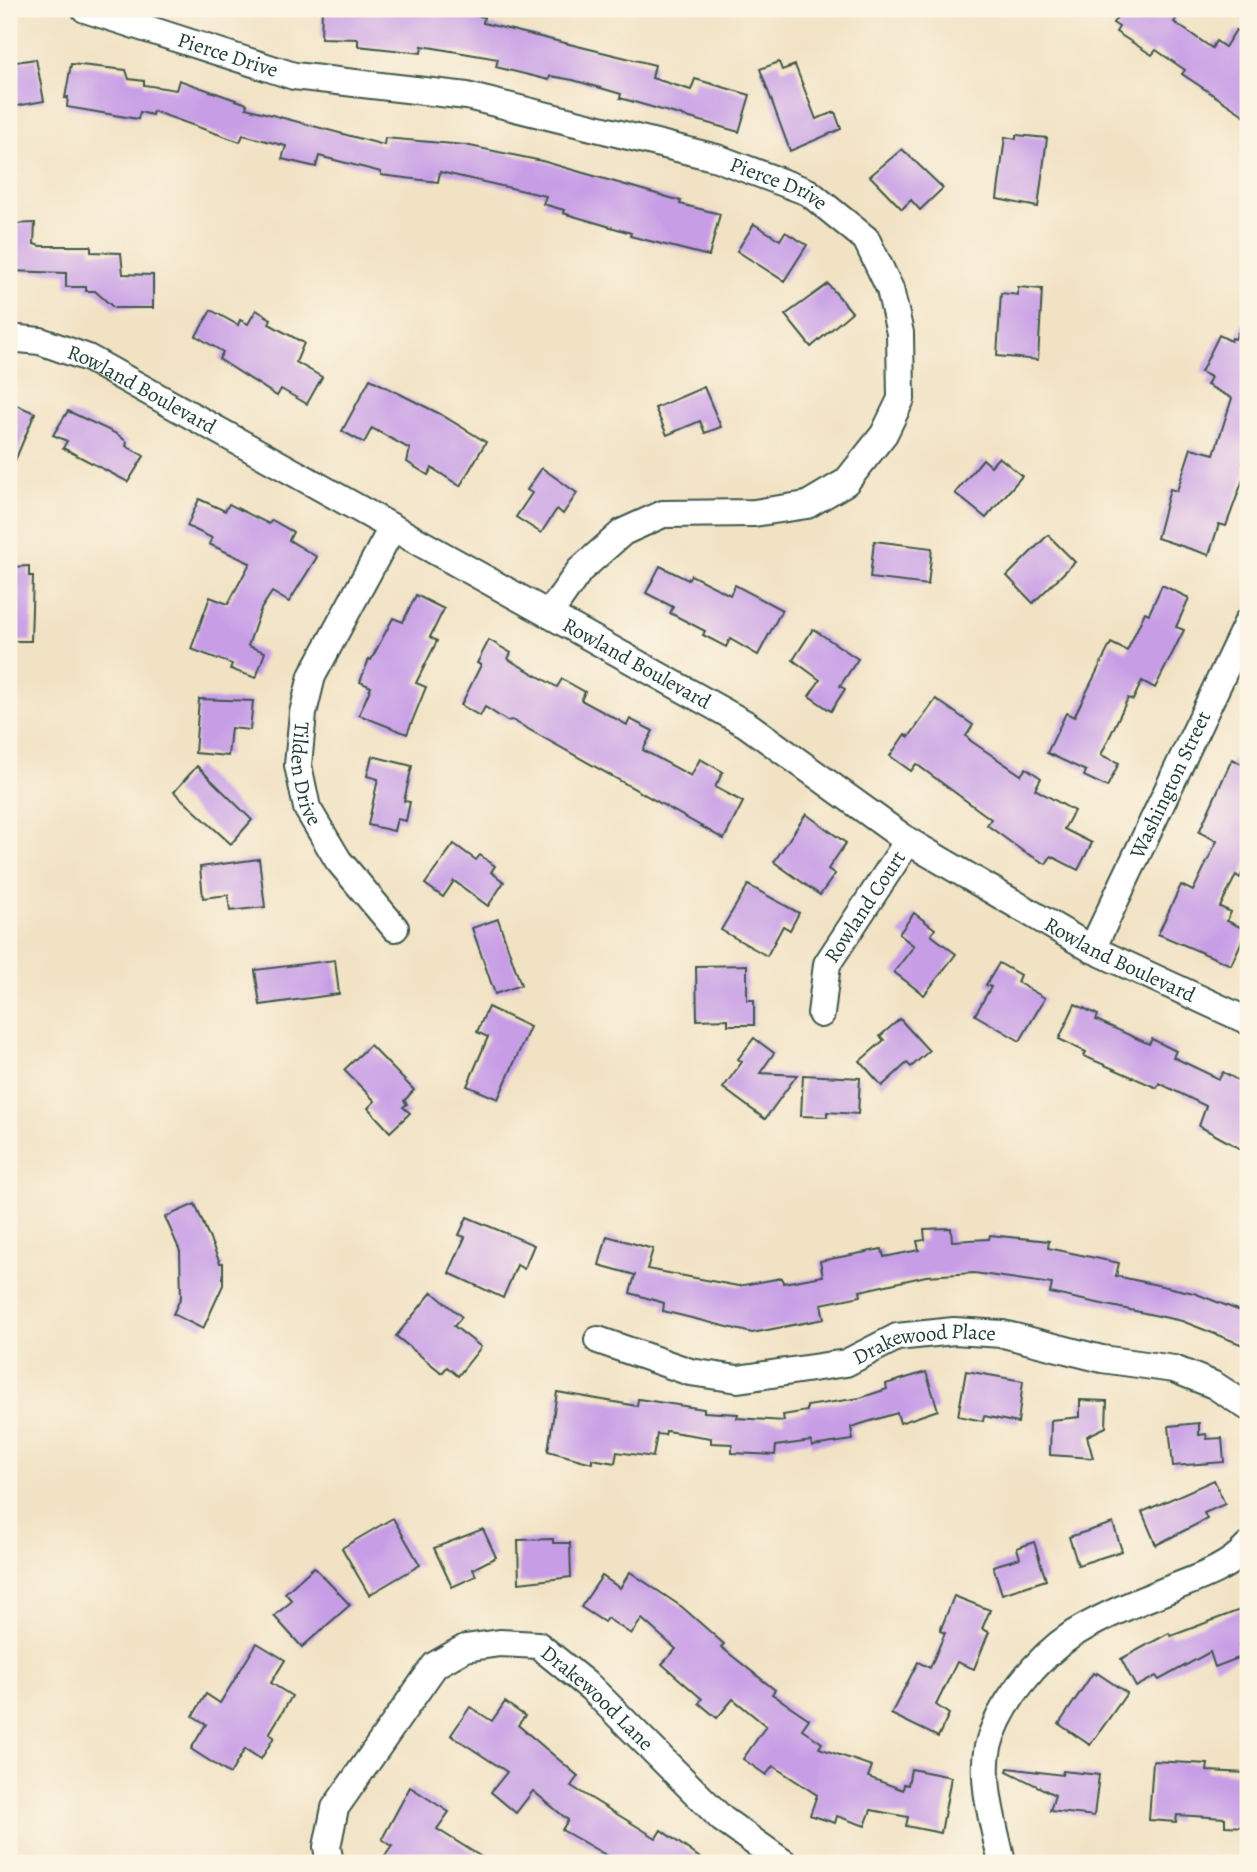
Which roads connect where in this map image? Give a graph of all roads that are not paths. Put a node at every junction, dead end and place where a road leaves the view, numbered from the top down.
1 (85, 9) edge
2 (9, 338) edge
3 (393, 528) junction
4 (549, 614) junction
5 (1247, 627) edge
6 (908, 841) junction
7 (395, 928) dead end
8 (1092, 949) junction
9 (821, 1013) dead end
10 (1248, 1021) edge
11 (598, 1340) dead end
12 (1248, 1407) edge
13 (1248, 1546) edge
14 (330, 1863) edge
15 (784, 1863) edge
16 (1002, 1863) edge

1 - 4 street, Pierce Drive
2 - 3 street, Rowland Boulevard
3 - 4 street, Rowland Boulevard
3 - 7 street, Tilden Drive
4 - 6 street, Rowland Boulevard
5 - 8 street, Washington Street
6 - 8 street, Rowland Boulevard
6 - 9 street, Rowland Court
8 - 10 street, Rowland Boulevard
11 - 12 street, Drakewood Place
13 - 16 street
14 - 15 street, Drakewood Lane

